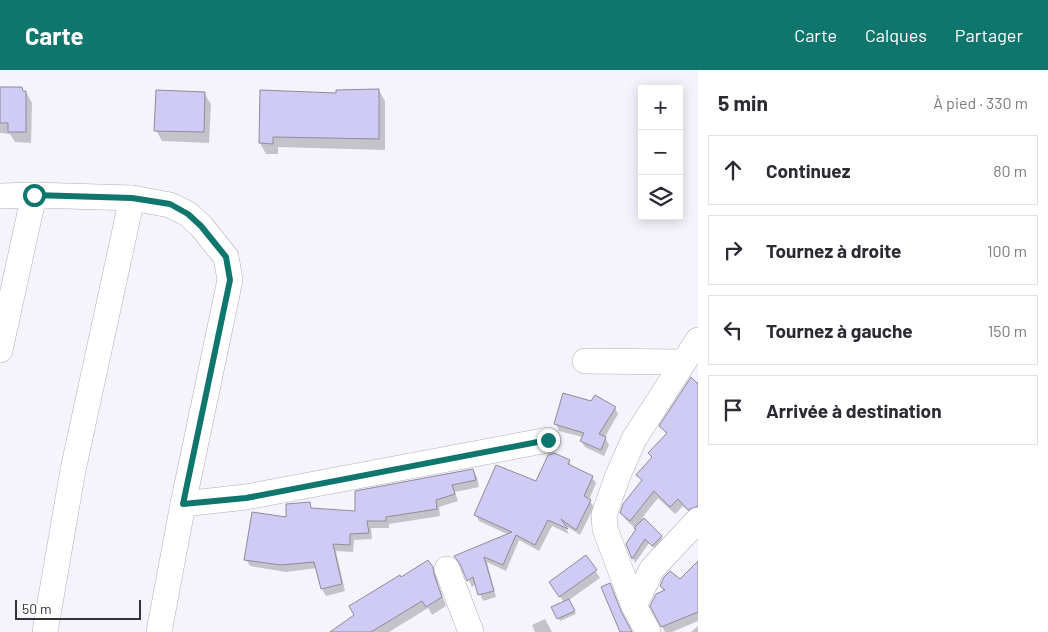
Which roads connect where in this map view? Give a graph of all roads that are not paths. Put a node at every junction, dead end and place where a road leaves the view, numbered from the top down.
1 (34, 195) junction
2 (0, 196) edge
3 (132, 198) junction
4 (698, 340) edge
5 (0, 350) edge
6 (585, 361) dead end
7 (683, 362) junction
8 (548, 440) dead end
9 (183, 504) junction
10 (698, 520) edge
11 (447, 569) dead end
12 (634, 606) junction
13 (45, 632) edge
14 (160, 632) edge
15 (471, 632) edge
16 (648, 632) edge

1 - 2 street
1 - 3 street
1 - 5 street
3 - 9 street
3 - 13 street
4 - 7 street
6 - 7 street
7 - 12 street
8 - 9 street
9 - 14 street
10 - 12 street
11 - 15 street
12 - 16 street

